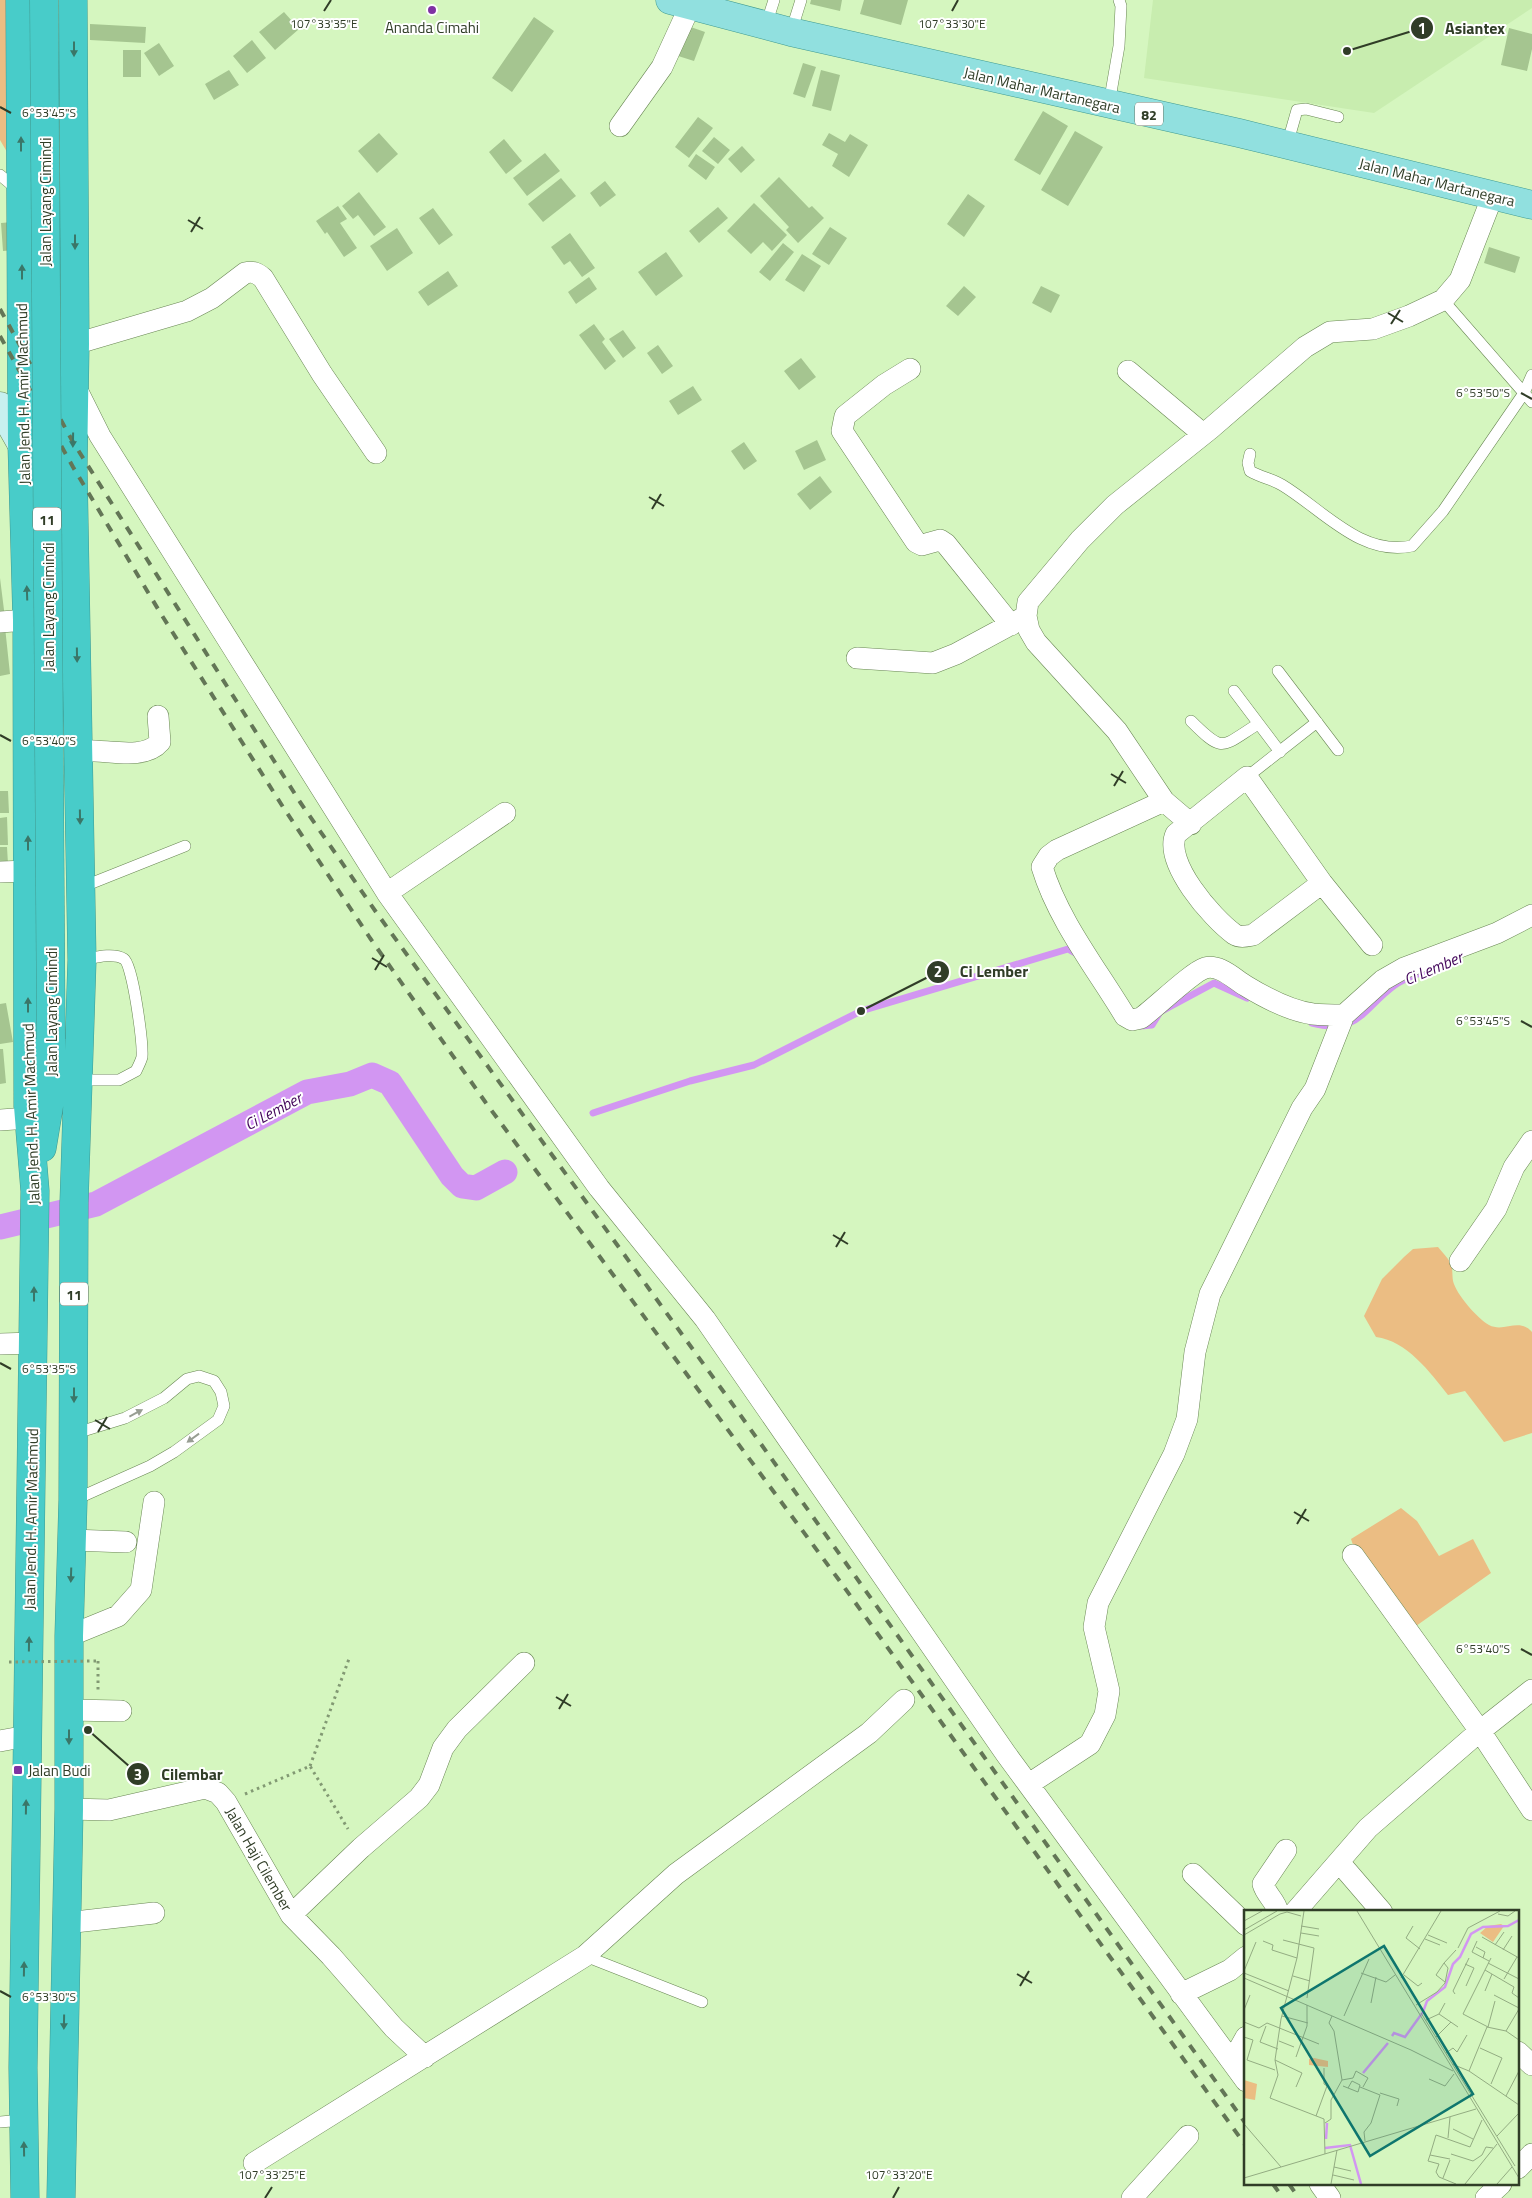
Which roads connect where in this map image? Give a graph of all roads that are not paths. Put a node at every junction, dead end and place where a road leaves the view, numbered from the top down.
1 (20, 0) edge
2 (44, 0) edge
3 (73, 0) edge
4 (801, 0) edge
5 (1119, 0) edge
6 (680, 1) edge
7 (777, 19) edge
8 (1109, 105) junction
9 (1338, 117) dead end
10 (620, 126) dead end
11 (1287, 145) junction
12 (0, 175) edge
13 (21, 193) junction
14 (75, 193) junction
15 (1493, 195) junction
16 (1532, 205) edge
17 (1443, 300) junction
18 (75, 344) junction
19 (910, 369) dead end
20 (1128, 371) dead end
21 (1532, 375) edge
22 (74, 383) junction
23 (1528, 398) edge
24 (0, 406) edge
25 (1204, 434) junction
26 (22, 443) junction
27 (376, 453) dead end
28 (1250, 454) dead end
29 (75, 555) junction
30 (76, 617) junction
31 (28, 620) junction
32 (1018, 620) junction
33 (0, 622) edge
34 (857, 658) dead end
35 (1278, 670) dead end
36 (1234, 691) dead end
37 (158, 716) dead end
38 (1191, 721) dead end
39 (1317, 722) junction
40 (1258, 724) junction
41 (1338, 750) dead end
42 (79, 751) junction
43 (1280, 752) junction
44 (1247, 777) junction
45 (1164, 801) junction
46 (505, 813) dead end
47 (1191, 824) junction
48 (185, 846) dead end
49 (28, 871) junction
50 (0, 872) edge
51 (1322, 883) junction
52 (82, 887) junction
53 (387, 893) junction
54 (1532, 915) edge
55 (1372, 945) dead end
56 (82, 960) junction
57 (1340, 1024) junction
58 (78, 1080) junction
59 (51, 1094) junction
60 (29, 1118) junction
61 (0, 1120) edge
62 (1532, 1140) edge
63 (35, 1197) junction
64 (74, 1199) junction
65 (1460, 1261) dead end
66 (34, 1343) junction
67 (0, 1344) edge
68 (73, 1434) junction
69 (73, 1500) junction
70 (154, 1502) dead end
71 (72, 1540) junction
72 (126, 1542) dead end
73 (1354, 1555) dead end
74 (69, 1636) junction
75 (524, 1663) dead end
76 (1532, 1690) edge
77 (904, 1700) dead end
78 (70, 1710) junction
79 (120, 1711) dead end
80 (1480, 1731) junction
81 (27, 1736) junction
82 (0, 1741) edge
83 (1029, 1784) junction
84 (69, 1809) junction
85 (1532, 1810) edge
86 (1286, 1850) dead end
87 (1340, 1862) junction
88 (1193, 1874) dead end
89 (1278, 1910) edge
90 (1297, 1910) edge
91 (1380, 1910) edge
92 (154, 1913) dead end
93 (291, 1915) junction
94 (66, 1923) junction
95 (1244, 1923) edge
96 (585, 1956) junction
97 (1244, 1959) edge
98 (1182, 1994) junction
99 (702, 2002) dead end
100 (1244, 2041) edge
101 (1520, 2054) edge
102 (425, 2057) junction
103 (1232, 2062) junction
104 (1532, 2065) edge
105 (63, 2066) junction
106 (23, 2068) junction
107 (1244, 2078) edge
108 (12, 2121) edge
109 (1188, 2136) dead end
110 (1532, 2154) edge
111 (254, 2163) dead end
112 (1520, 2166) edge
113 (1321, 2186) edge
114 (1499, 2186) edge
115 (25, 2198) edge
116 (61, 2198) edge
117 (1132, 2198) edge
118 (1330, 2198) edge
119 (1486, 2198) edge

13 -> 1 highway, Jalan Jend. H. Amir Machmud / 11
2 - 59 highway, Jalan Layang Cimindi / 11, bridge
3 -> 14 highway, 11
4 - 7 lane
5 - 8 lane
6 - 7 main road, Jalan Mahar Martanegara / 82
6 - 10 street
7 - 8 main road, Jalan Mahar Martanegara / 82
8 - 11 main road, Jalan Mahar Martanegara / 82
9 - 11 lane
11 - 15 main road, Jalan Mahar Martanegara / 82
12 - 13 lane
13 - 14 highway
26 -> 13 highway, Jalan Jend. H. Amir Machmud / 11
14 -> 18 highway, 11
15 - 16 main road, Jalan Mahar Martanegara / 82
15 - 17 street
17 - 23 lane
17 - 25 street
18 - 22 highway, 11
18 - 27 street
19 - 32 street
20 - 25 street
21 - 23 lane
22 -> 29 highway, 11
22 - 53 street
23 - 28 lane
24 - 26 main road
25 - 32 street
26 - 29 main road
31 -> 26 highway, Jalan Jend. H. Amir Machmud / 11
29 - 30 highway, 11
30 - 31 highway
30 -> 42 highway, 11
31 - 33 street
49 -> 31 highway, Jalan Jend. H. Amir Machmud / 11
32 - 34 street
32 - 45 street
35 - 39 lane
36 - 40 lane
37 - 42 street
38 - 40 lane
39 - 41 lane
39 - 43 lane
40 - 43 lane
42 -> 52 highway, 11
43 - 44 lane
44 - 47 street
44 - 51 street
45 - 47 street
45 - 57 street
46 - 53 street
47 - 51 street
48 - 52 lane
49 - 50 street
60 -> 49 highway, Jalan Jend. H. Amir Machmud / 11
51 - 55 street
52 - 56 highway, 11
53 - 83 street
54 - 57 street
56 - 58 highway, 11
56 - 58 lane
57 - 83 street
58 - 64 highway, 11
59 - 63 highway, Jalan Layang Cimindi / 11
59 - 64 highway, Jalan Layang Cimindi / 11
60 - 61 street
60 - 63 highway, Jalan Jend. H. Amir Machmud / 11
62 - 65 street
66 -> 63 highway, Jalan Jend. H. Amir Machmud / 11
64 -> 68 highway, 11
66 - 67 street
81 -> 66 highway, Jalan Jend. H. Amir Machmud / 11
68 - 69 highway, 11
68 -> 69 lane
69 - 71 highway, 11
70 - 74 street
71 - 72 street
71 -> 74 highway, 11
73 - 80 street
74 - 78 highway, 11
75 - 93 street
76 - 80 street
77 - 96 street
78 - 79 street
78 -> 84 highway, 11
80 - 85 street
80 - 87 street
81 - 82 street
106 -> 81 highway, Jalan Jend. H. Amir Machmud / 11
83 - 98 street
84 - 93 street, Jalan Haji Cilember
84 - 94 highway, 11
86 - 89 street
87 - 90 street
87 - 91 street
88 - 95 street
92 - 94 street
93 - 102 street, Jalan Haji Cilember
94 -> 105 highway, 11
96 - 99 lane
96 - 102 street
97 - 98 street
98 - 103 street
100 - 103 street
101 - 104 street
102 - 111 street
103 - 107 street
105 - 106 highway
105 - 116 highway, 11
106 - 108 highway, Jalan Jend. H. Amir Machmud / 11
115 -> 108 highway, Jalan Jend. H. Amir Machmud / 11
109 - 117 street
110 - 112 street
113 - 118 street
114 - 119 street

